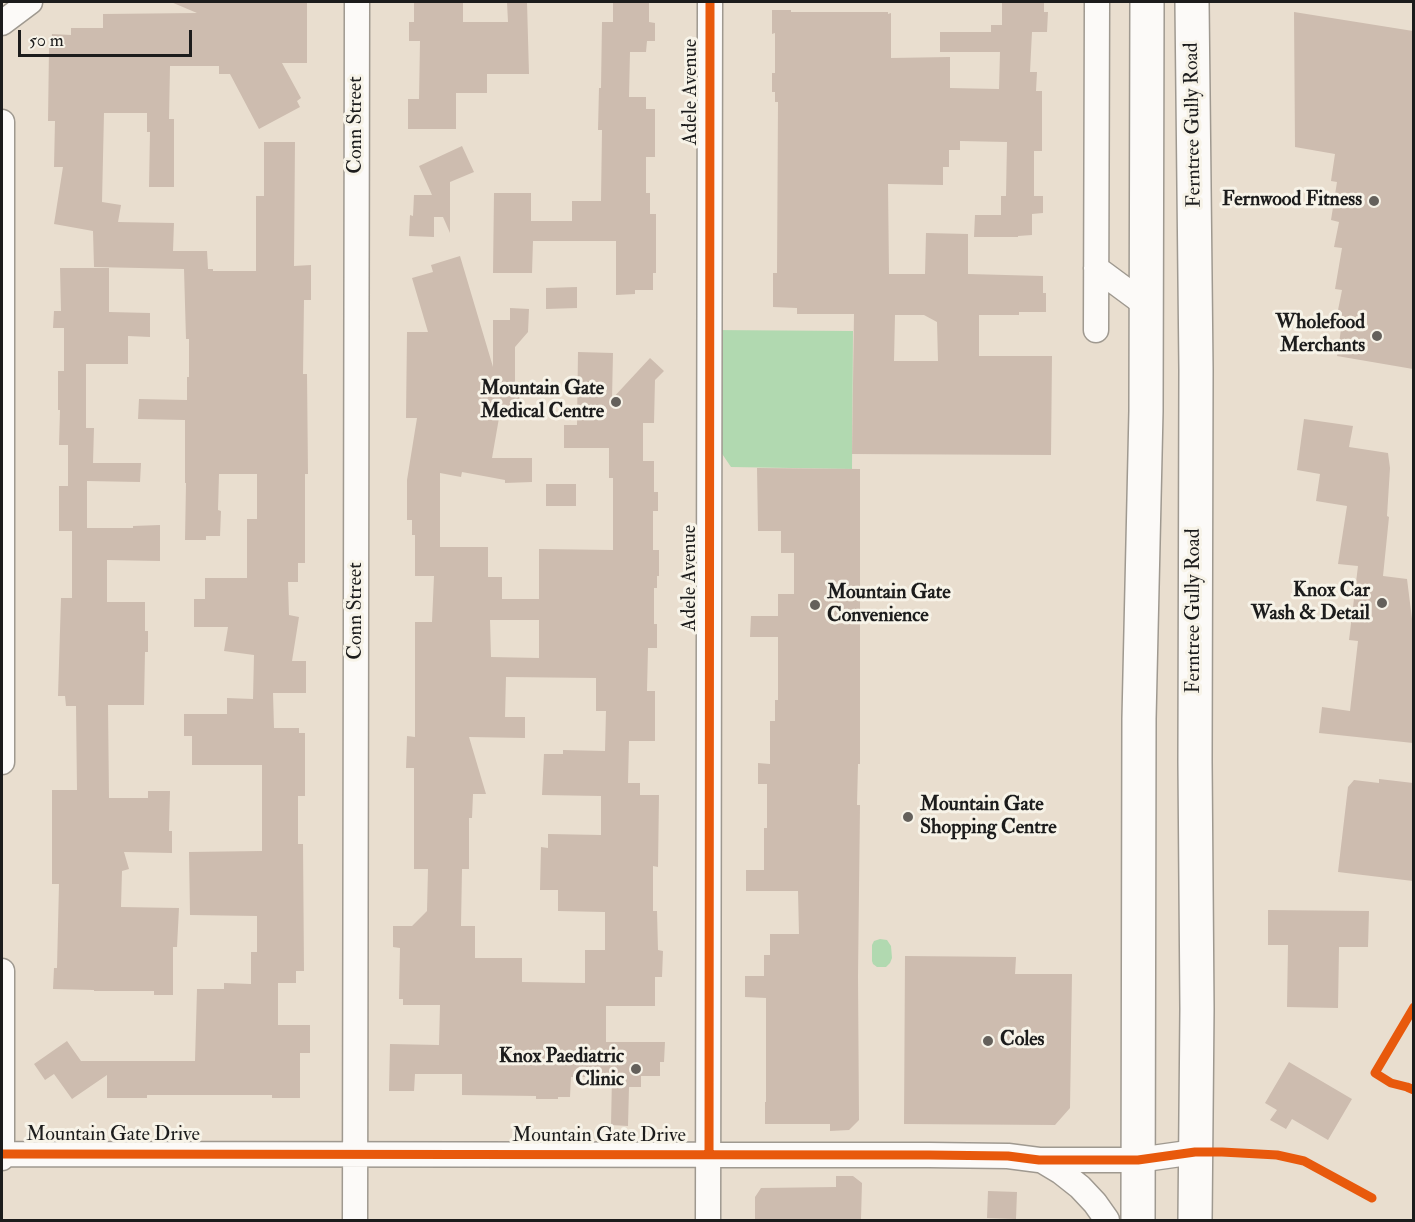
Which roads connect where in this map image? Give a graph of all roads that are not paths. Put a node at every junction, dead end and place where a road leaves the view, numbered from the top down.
1 (30, 2) edge
2 (357, 2) edge
3 (710, 2) edge
4 (1097, 2) edge
5 (1147, 2) edge
6 (1192, 2) edge
7 (2, 23) edge
8 (2, 122) edge
9 (1146, 147) junction
10 (1194, 148) junction
11 (1096, 268) junction
12 (1146, 305) junction
13 (1096, 330) dead end
14 (2, 762) edge
15 (2, 971) edge
16 (1195, 1152) junction
17 (356, 1154) junction
18 (709, 1155) junction
19 (2, 1156) edge
20 (1039, 1160) junction
21 (1138, 1160) junction
22 (356, 1221) edge
23 (708, 1221) edge
24 (1107, 1221) edge
25 (1138, 1221) edge
26 (1195, 1221) edge

1 - 7 street
2 - 17 street, Conn Street
3 - 18 street, Adele Avenue
4 - 11 street
5 - 9 main road
6 - 10 main road, Ferntree Gully Road
8 - 14 street
9 - 10 main road
9 - 12 main road
10 - 16 main road, Ferntree Gully Road
11 - 12 street
11 - 13 street
12 - 21 main road
15 - 19 street
16 - 21 street, Mountain Gate Drive
16 - 26 main road, Ferntree Gully Road
17 - 18 street, Mountain Gate Drive
17 - 19 street, Mountain Gate Drive
17 - 22 street, Conn Street
18 - 20 street, Mountain Gate Drive
18 - 23 street, Adele Avenue
20 - 21 street, Mountain Gate Drive
20 - 24 street
21 - 25 main road

